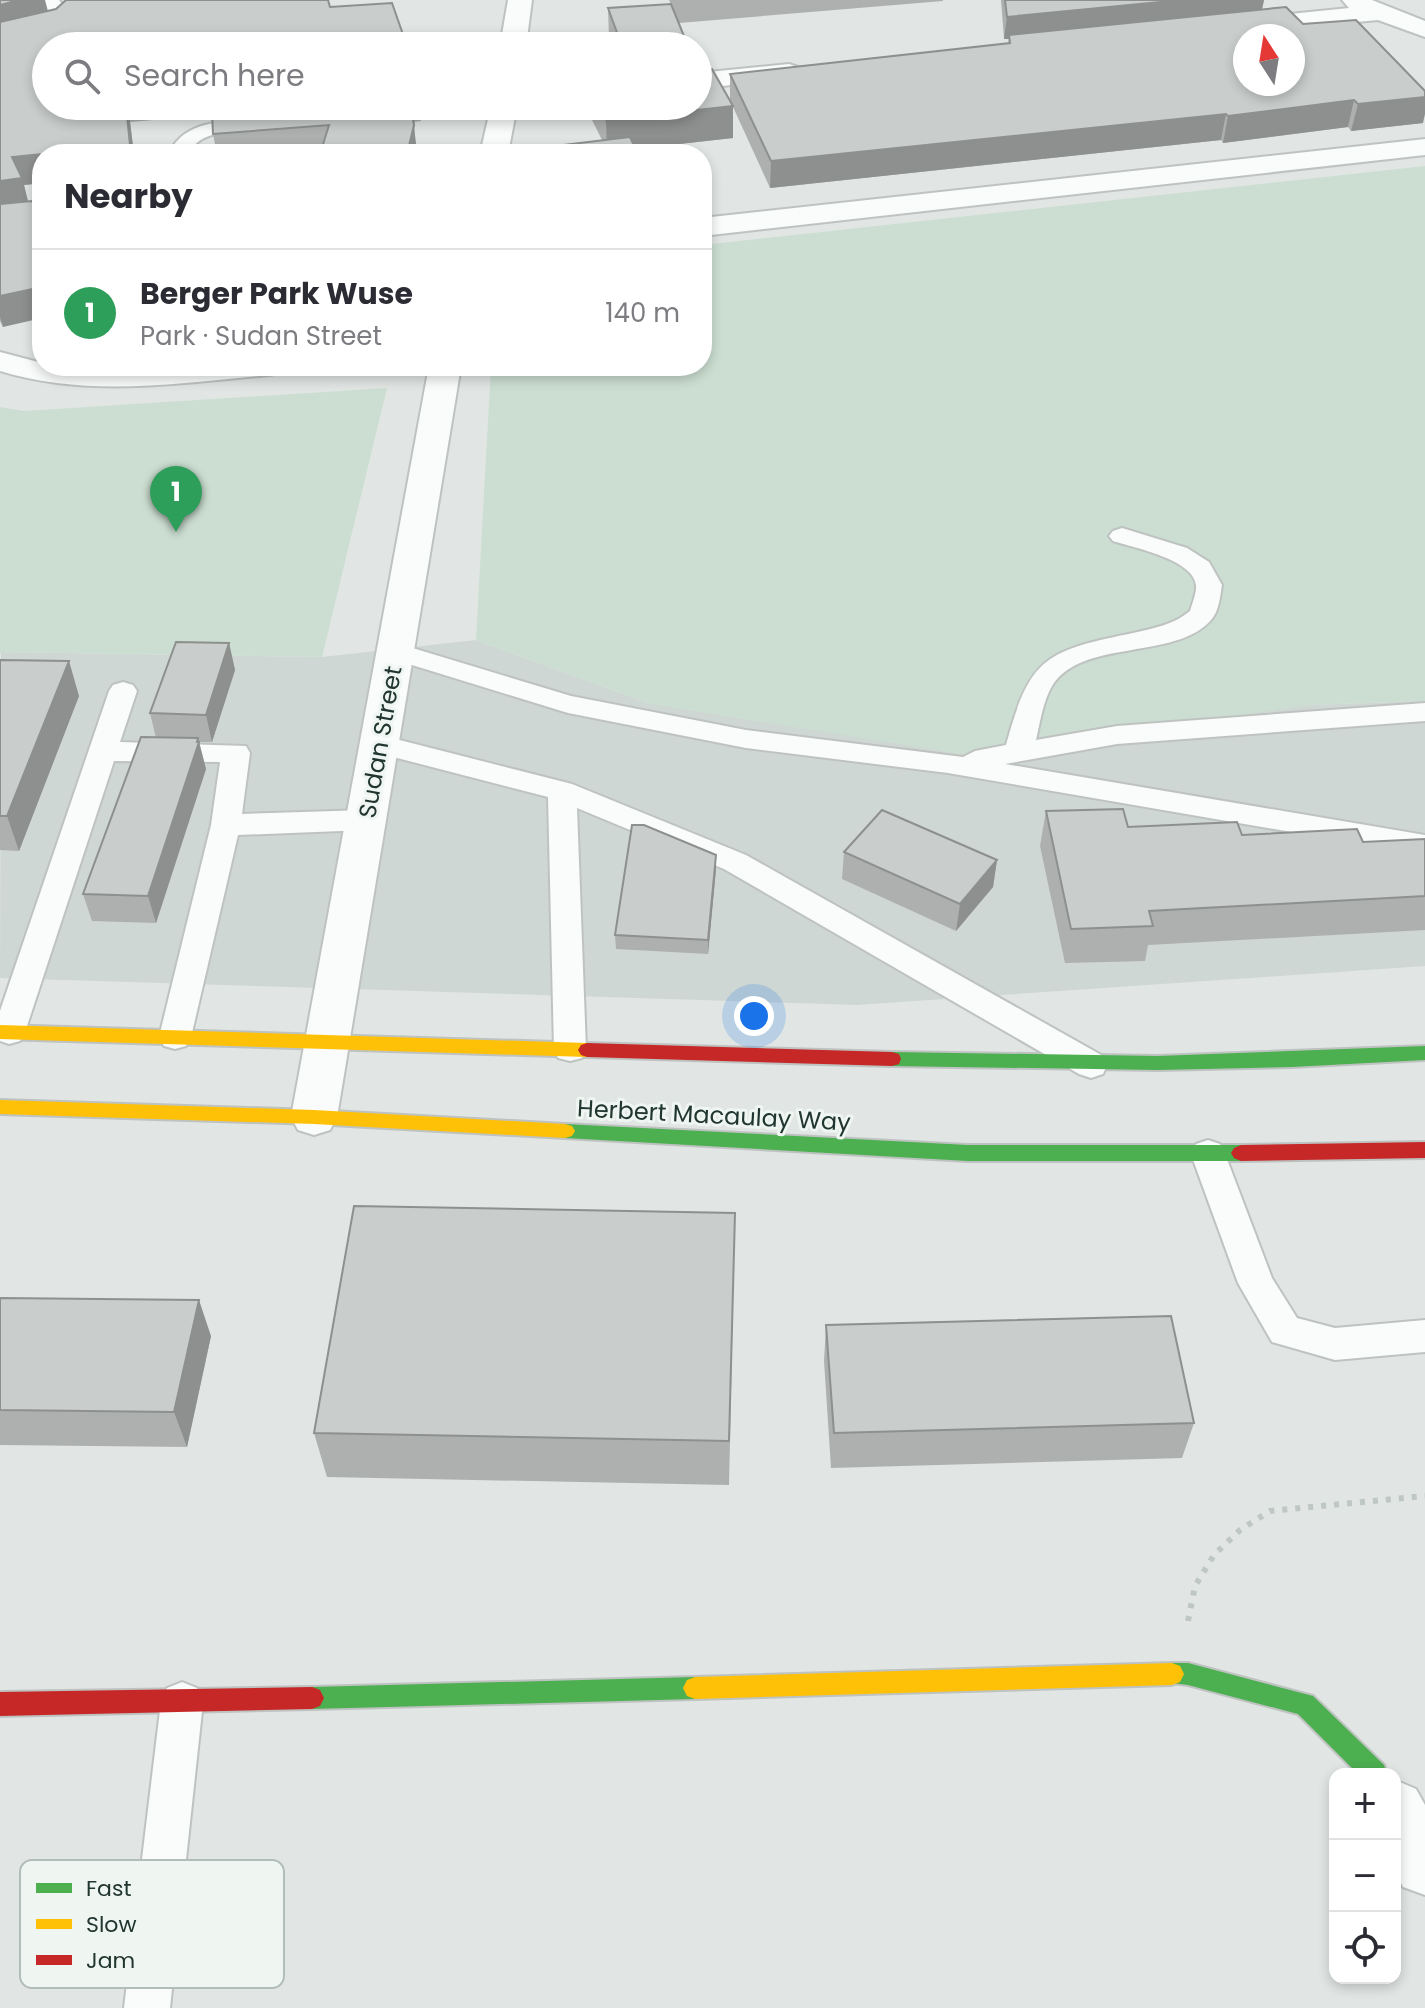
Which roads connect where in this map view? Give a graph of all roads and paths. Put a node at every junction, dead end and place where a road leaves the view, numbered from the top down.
1 (49, 0) edge
2 (520, 0) edge
3 (1351, 0) edge
4 (1381, 12) junction
5 (1222, 28) edge
6 (1425, 30) edge
7 (42, 32) edge
8 (515, 32) edge
9 (32, 34) edge
10 (0, 42) edge
11 (809, 70) edge
12 (712, 80) edge
13 (283, 120) edge
14 (501, 120) edge
15 (183, 144) edge
16 (496, 144) edge
17 (1425, 147) edge
18 (712, 226) edge
19 (0, 361) edge
20 (32, 372) edge
21 (95, 376) edge
22 (124, 376) edge
23 (443, 376) edge
24 (1122, 536) dead end
25 (396, 651) junction
26 (123, 691) dead end
27 (1425, 712) edge
28 (380, 744) junction
29 (103, 751) junction
30 (1018, 753) junction
31 (948, 764) junction
32 (562, 791) junction
33 (366, 820) junction
34 (226, 825) junction
35 (1425, 845) edge
36 (4, 1032) edge
37 (175, 1037) junction
38 (327, 1041) junction
39 (570, 1049) junction
40 (1425, 1053) edge
41 (1091, 1065) junction
42 (0, 1107) edge
43 (314, 1117) junction
44 (1425, 1150) edge
45 (1208, 1154) junction
46 (1425, 1336) edge
47 (1425, 1496) edge
48 (1188, 1674) junction
49 (182, 1702) junction
50 (0, 1704) edge
51 (1369, 1768) edge
52 (1401, 1821) edge
53 (164, 1860) edge
54 (1425, 1865) edge
55 (149, 1988) edge
56 (147, 2008) edge

1 - 7 lane
2 - 8 street
3 - 4 street
4 - 5 street
4 - 6 street
9 - 10 lane
11 - 12 street
13 - 15 lane
14 - 16 street
17 - 18 street
19 - 20 street
21 - 22 street
23 - 25 street, Sudan Street
24 - 30 lane
25 - 28 street, Sudan Street
25 - 31 lane
26 - 29 lane
27 - 30 lane
28 - 32 lane
28 - 33 street, Sudan Street
29 - 34 lane
29 - 36 lane
30 - 31 lane
31 - 35 lane
32 - 39 lane
32 - 41 lane
33 - 34 lane
33 - 38 street, Sudan Street
34 - 37 lane
36 - 37 main road
37 - 38 main road
38 - 39 main road
38 - 43 street, Sudan Street
39 - 41 main road
40 - 41 main road
42 - 43 main road, Herbert Macaulay Way
43 - 45 main road, Herbert Macaulay Way
44 - 45 main road, Herbert Macaulay Way
45 - 46 lane
47 - 48 path
48 - 49 main road
48 - 51 main road
49 - 50 main road
49 - 53 lane
52 - 54 street
55 - 56 lane

